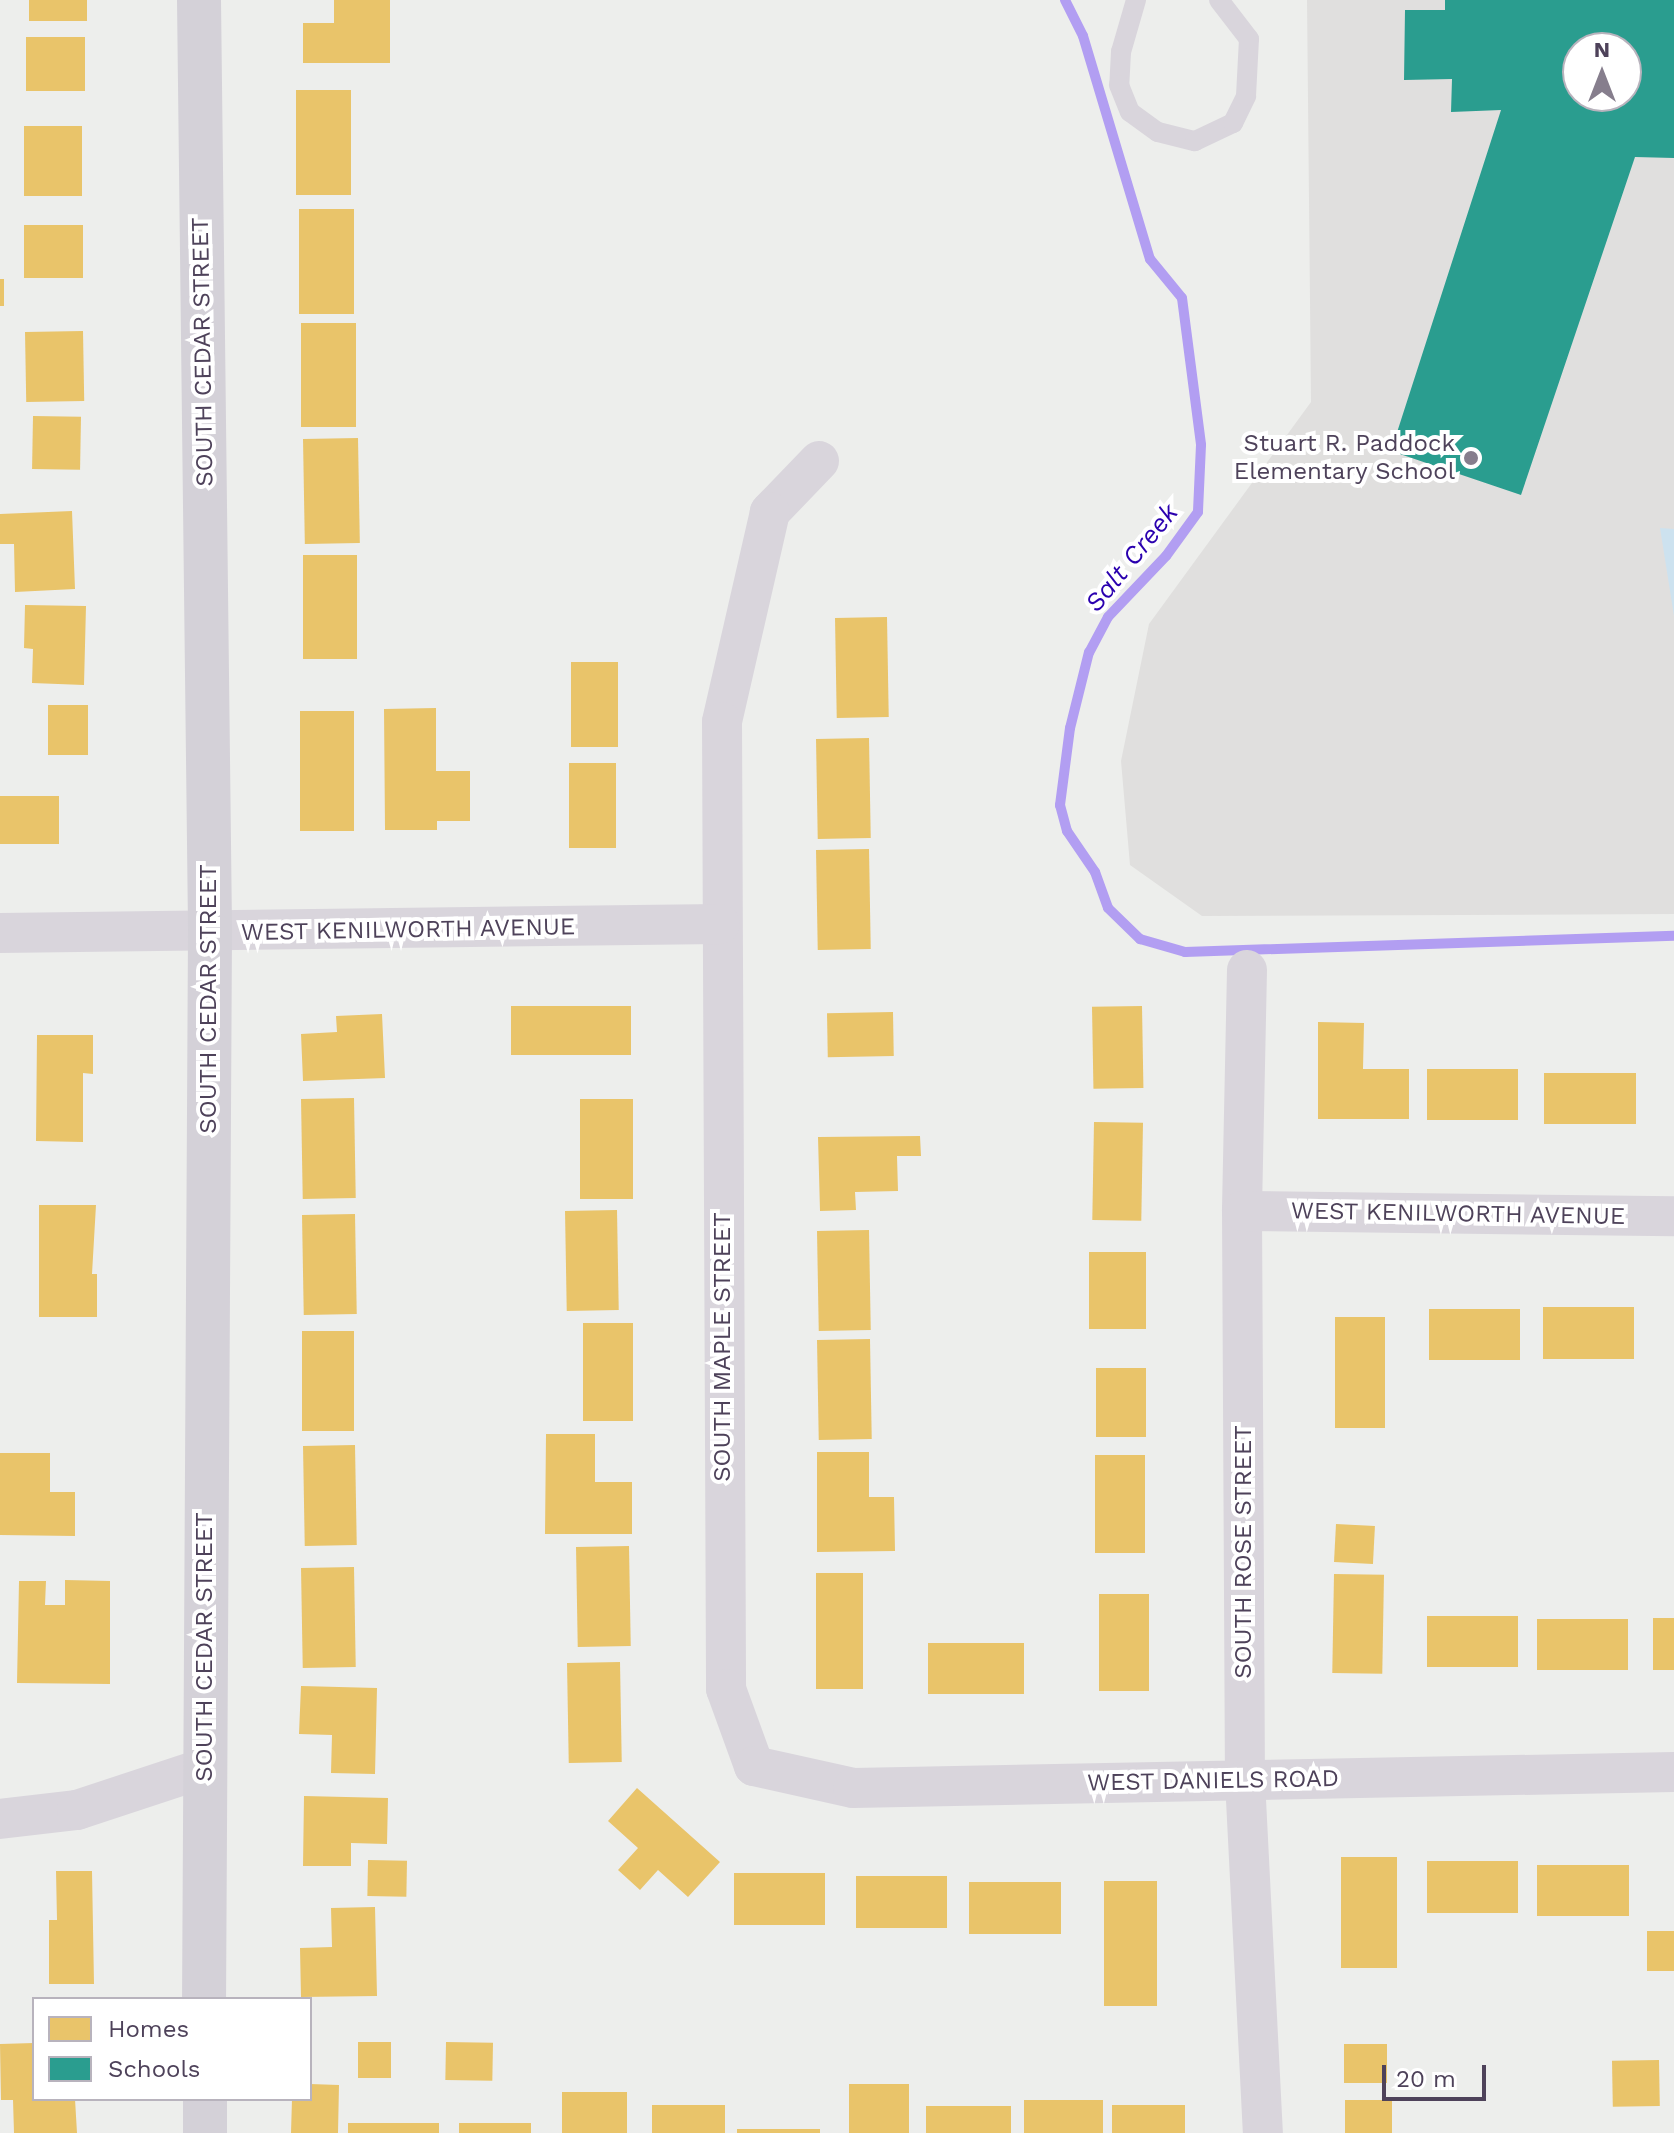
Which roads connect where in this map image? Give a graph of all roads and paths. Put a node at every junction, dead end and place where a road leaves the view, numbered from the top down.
1 (199, 0) edge
2 (1136, 0) edge
3 (1219, 0) edge
4 (819, 461) dead end
5 (720, 924) junction
6 (0, 933) edge
7 (210, 933) junction
8 (1247, 970) dead end
9 (1242, 1211) junction
10 (1674, 1216) edge
11 (754, 1766) joint
12 (204, 1768) junction
13 (1674, 1772) edge
14 (1245, 1780) junction
15 (0, 1819) edge
16 (204, 1997) edge
17 (205, 2101) edge
18 (205, 2133) edge
19 (1263, 2133) edge

1 - 7 street, SOUTH CEDAR STREET
2 - 3 lane
4 - 5 street, SOUTH MAPLE STREET
5 - 7 street, WEST KENILWORTH AVENUE
5 - 11 street, SOUTH MAPLE STREET
6 - 7 street, WEST KENILWORTH AVENUE
7 - 12 street, SOUTH CEDAR STREET
8 - 9 street, SOUTH ROSE STREET
9 - 10 street, WEST KENILWORTH AVENUE
9 - 14 street, SOUTH ROSE STREET
11 - 14 street, WEST DANIELS ROAD
12 - 15 street
12 - 16 street, SOUTH CEDAR STREET
13 - 14 street, WEST DANIELS ROAD
14 - 19 street, SOUTH ROSE STREET
17 - 18 street

